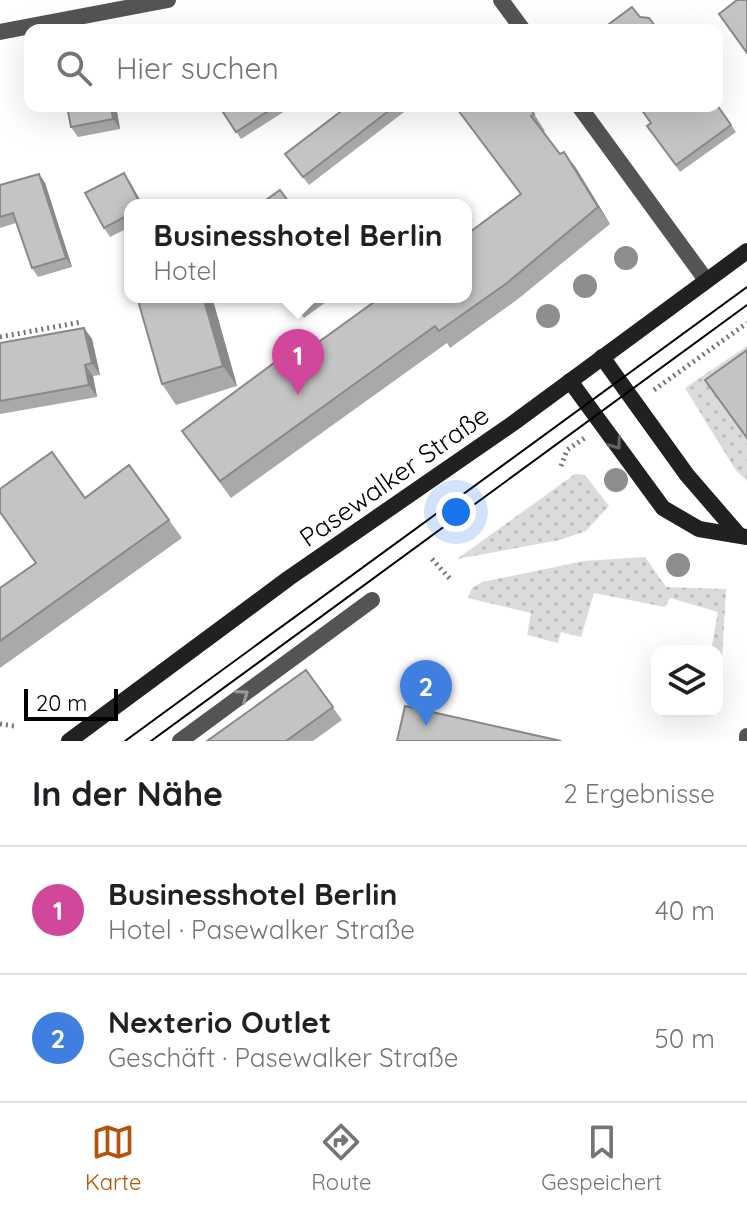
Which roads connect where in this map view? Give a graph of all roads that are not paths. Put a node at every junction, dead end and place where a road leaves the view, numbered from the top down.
1 (168, 0) edge
2 (501, 0) edge
3 (42, 24) edge
4 (519, 24) edge
5 (24, 27) edge
6 (0, 32) edge
7 (583, 112) edge
8 (747, 251) edge
9 (706, 280) junction
10 (602, 357) junction
11 (570, 381) junction
12 (743, 535) edge
13 (372, 600) dead end
14 (69, 741) edge
15 (180, 741) edge

1 - 3 street
2 - 4 street
5 - 6 street
7 - 9 street
8 - 9 main road, Pasewalker Straße
9 - 10 main road, Pasewalker Straße
10 - 11 main road, Pasewalker Straße
10 - 12 main road
11 -> 12 main road
11 - 14 main road, Pasewalker Straße
15 -> 13 street

